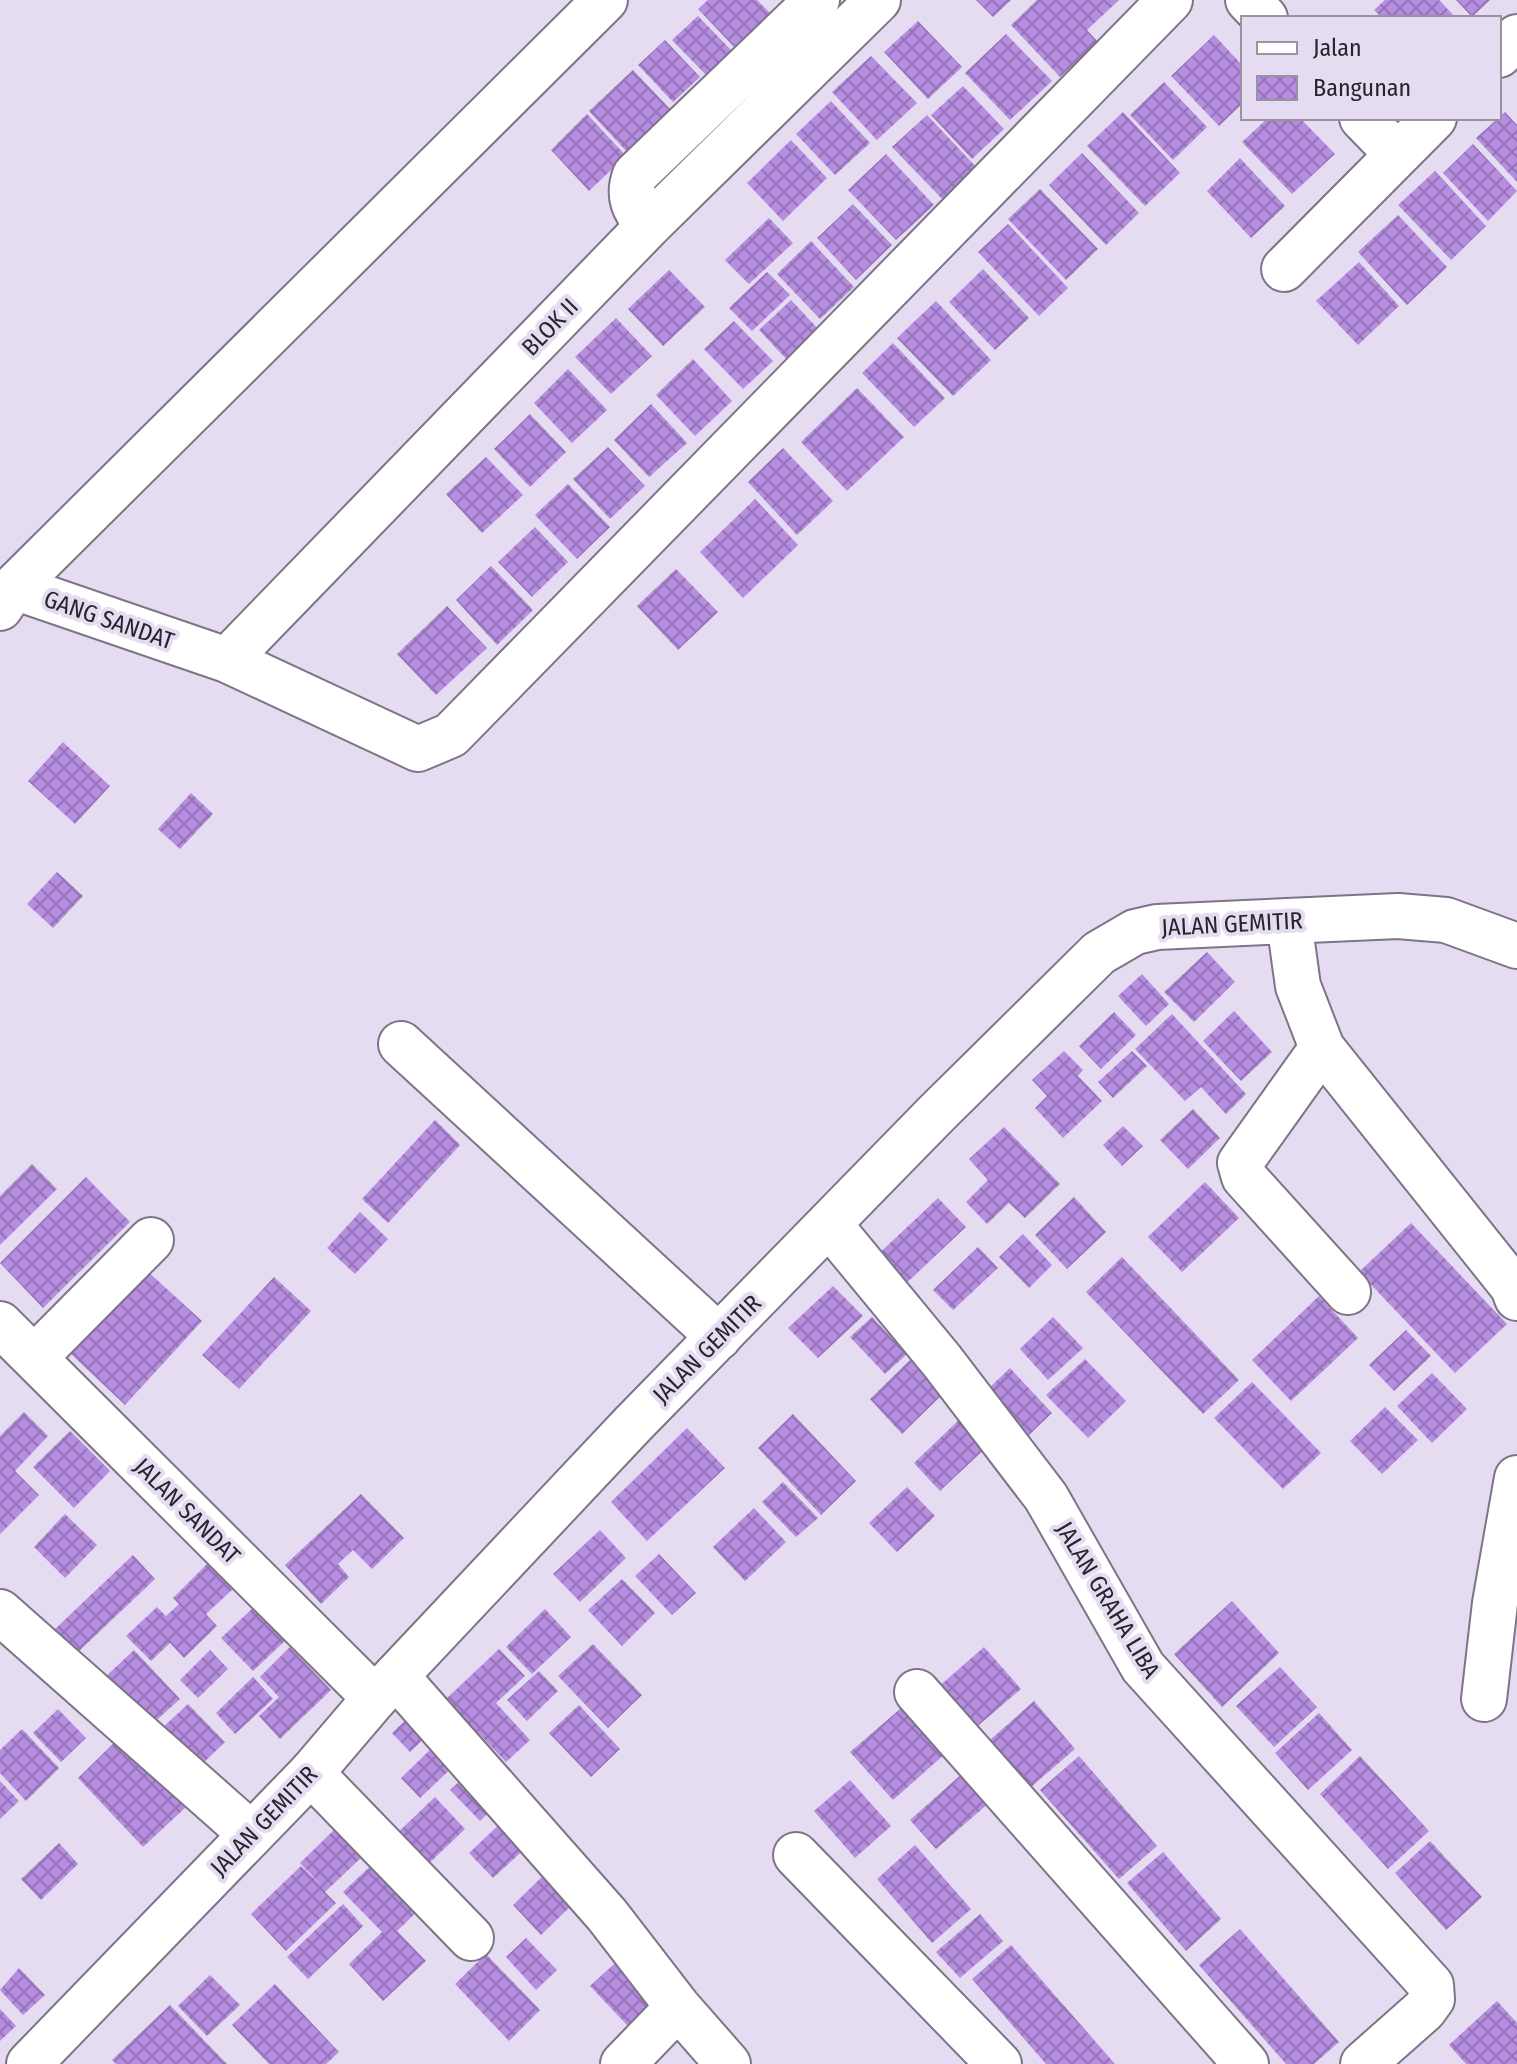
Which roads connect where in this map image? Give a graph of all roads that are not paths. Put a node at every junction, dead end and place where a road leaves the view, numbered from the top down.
1 (605, 0) edge
2 (817, 0) edge
3 (878, 0) edge
4 (1170, 0) edge
5 (1248, 0) edge
6 (1263, 16) edge
7 (1517, 37) edge
8 (1501, 53) edge
9 (1364, 120) edge
10 (1432, 120) edge
11 (1397, 154) junction
12 (648, 226) junction
13 (1284, 269) dead end
14 (7, 597) edge
15 (227, 660) junction
16 (1289, 921) junction
17 (1517, 946) edge
18 (401, 1044) dead end
19 (1322, 1048) junction
20 (829, 1224) junction
21 (151, 1240) dead end
22 (1348, 1292) dead end
23 (1517, 1298) edge
24 (0, 1324) edge
25 (719, 1337) junction
26 (34, 1358) junction
27 (1517, 1478) edge
28 (0, 1612) edge
29 (386, 1687) junction
30 (917, 1692) dead end
31 (1484, 1699) dead end
32 (311, 1773) junction
33 (251, 1834) junction
34 (796, 1855) dead end
35 (471, 1938) dead end
36 (678, 2007) junction
37 (1392, 2055) edge
38 (29, 2064) edge
39 (623, 2064) edge
40 (728, 2064) edge
41 (999, 2064) edge
42 (1246, 2064) edge

1 - 14 street
2 - 12 street
3 - 12 street, BLOK II
4 - 15 street, GANG SANDAT
5 - 6 street
7 - 8 street
9 - 11 street
10 - 11 street
11 - 13 street
12 - 15 street, BLOK II
14 - 15 street, GANG SANDAT
16 - 17 street, JALAN GEMITIR
16 - 19 street
16 - 20 street, JALAN GEMITIR
18 - 25 street
19 - 22 street
19 - 23 street
20 - 25 street, JALAN GEMITIR
20 - 37 street, JALAN GRAHA LIBA
21 - 26 street
24 - 26 street, JALAN SANDAT
25 - 29 street, JALAN GEMITIR
26 - 29 street, JALAN SANDAT
27 - 31 street
28 - 33 street
29 - 32 street, JALAN GEMITIR
29 - 36 street, JALAN SANDAT
30 - 42 street
32 - 33 street, JALAN GEMITIR
32 - 35 street
33 - 38 street, JALAN GEMITIR
34 - 41 street
36 - 39 street
36 - 40 street, JALAN SANDAT

